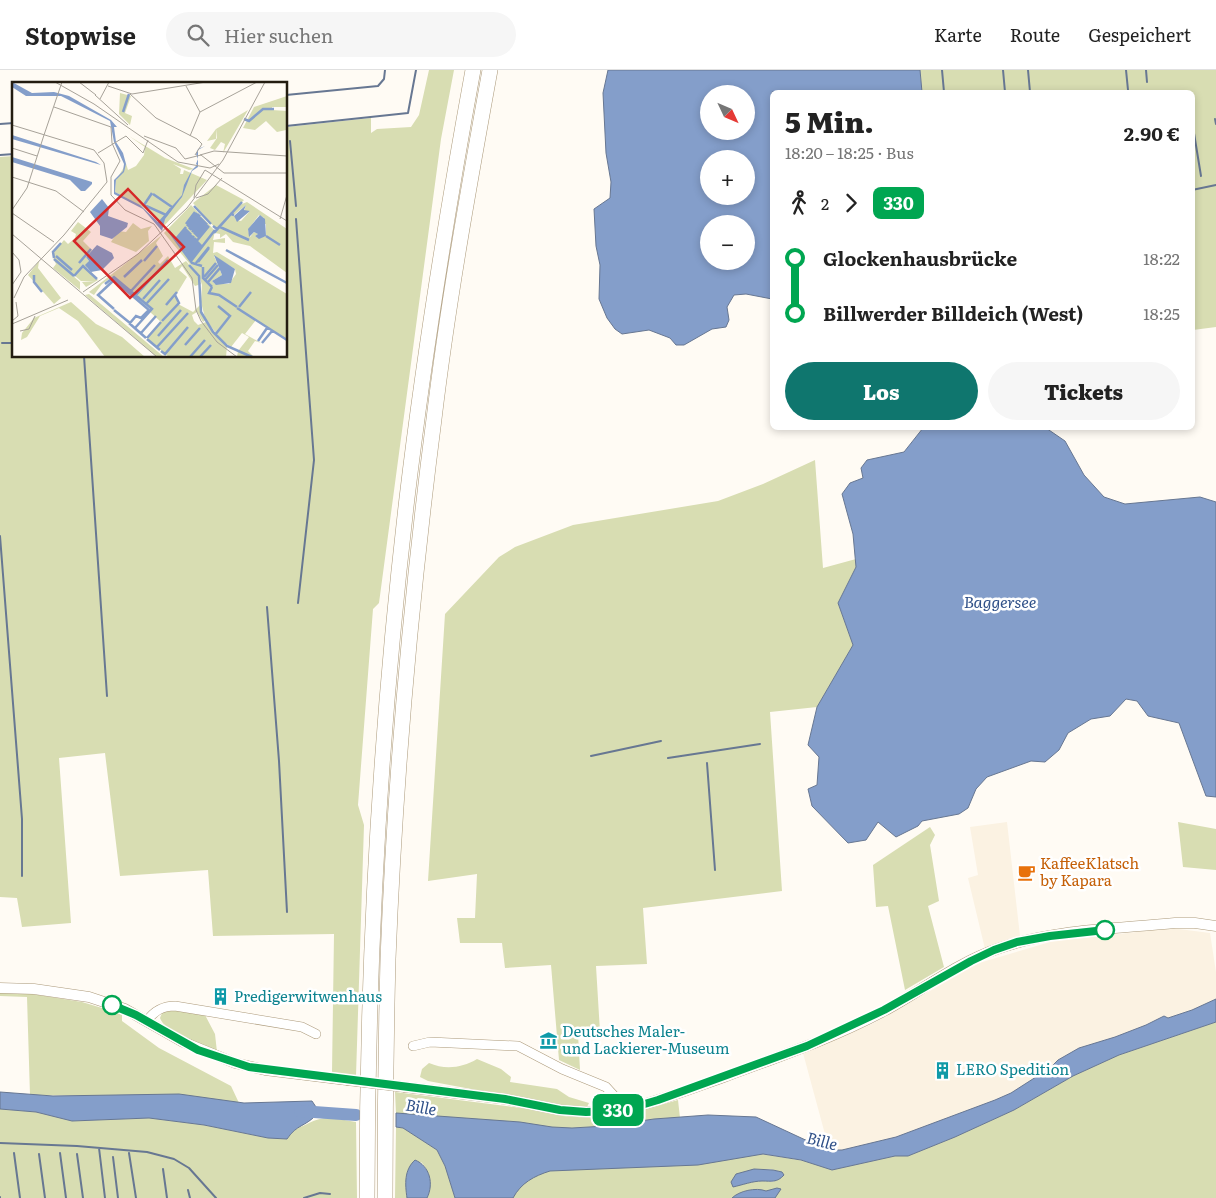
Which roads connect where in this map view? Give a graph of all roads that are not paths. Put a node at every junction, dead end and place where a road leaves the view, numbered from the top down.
1 (473, 70) edge
2 (490, 70) edge
3 (1216, 926) edge
4 (0, 988) edge
5 (147, 1021) junction
6 (316, 1034) dead end
7 (413, 1046) dead end
8 (619, 1110) junction
9 (367, 1198) edge
10 (385, 1198) edge

1 - 9 highway
2 - 10 highway
3 - 8 street
4 - 5 street
5 - 6 street
5 - 8 street, bridge
7 - 8 street

